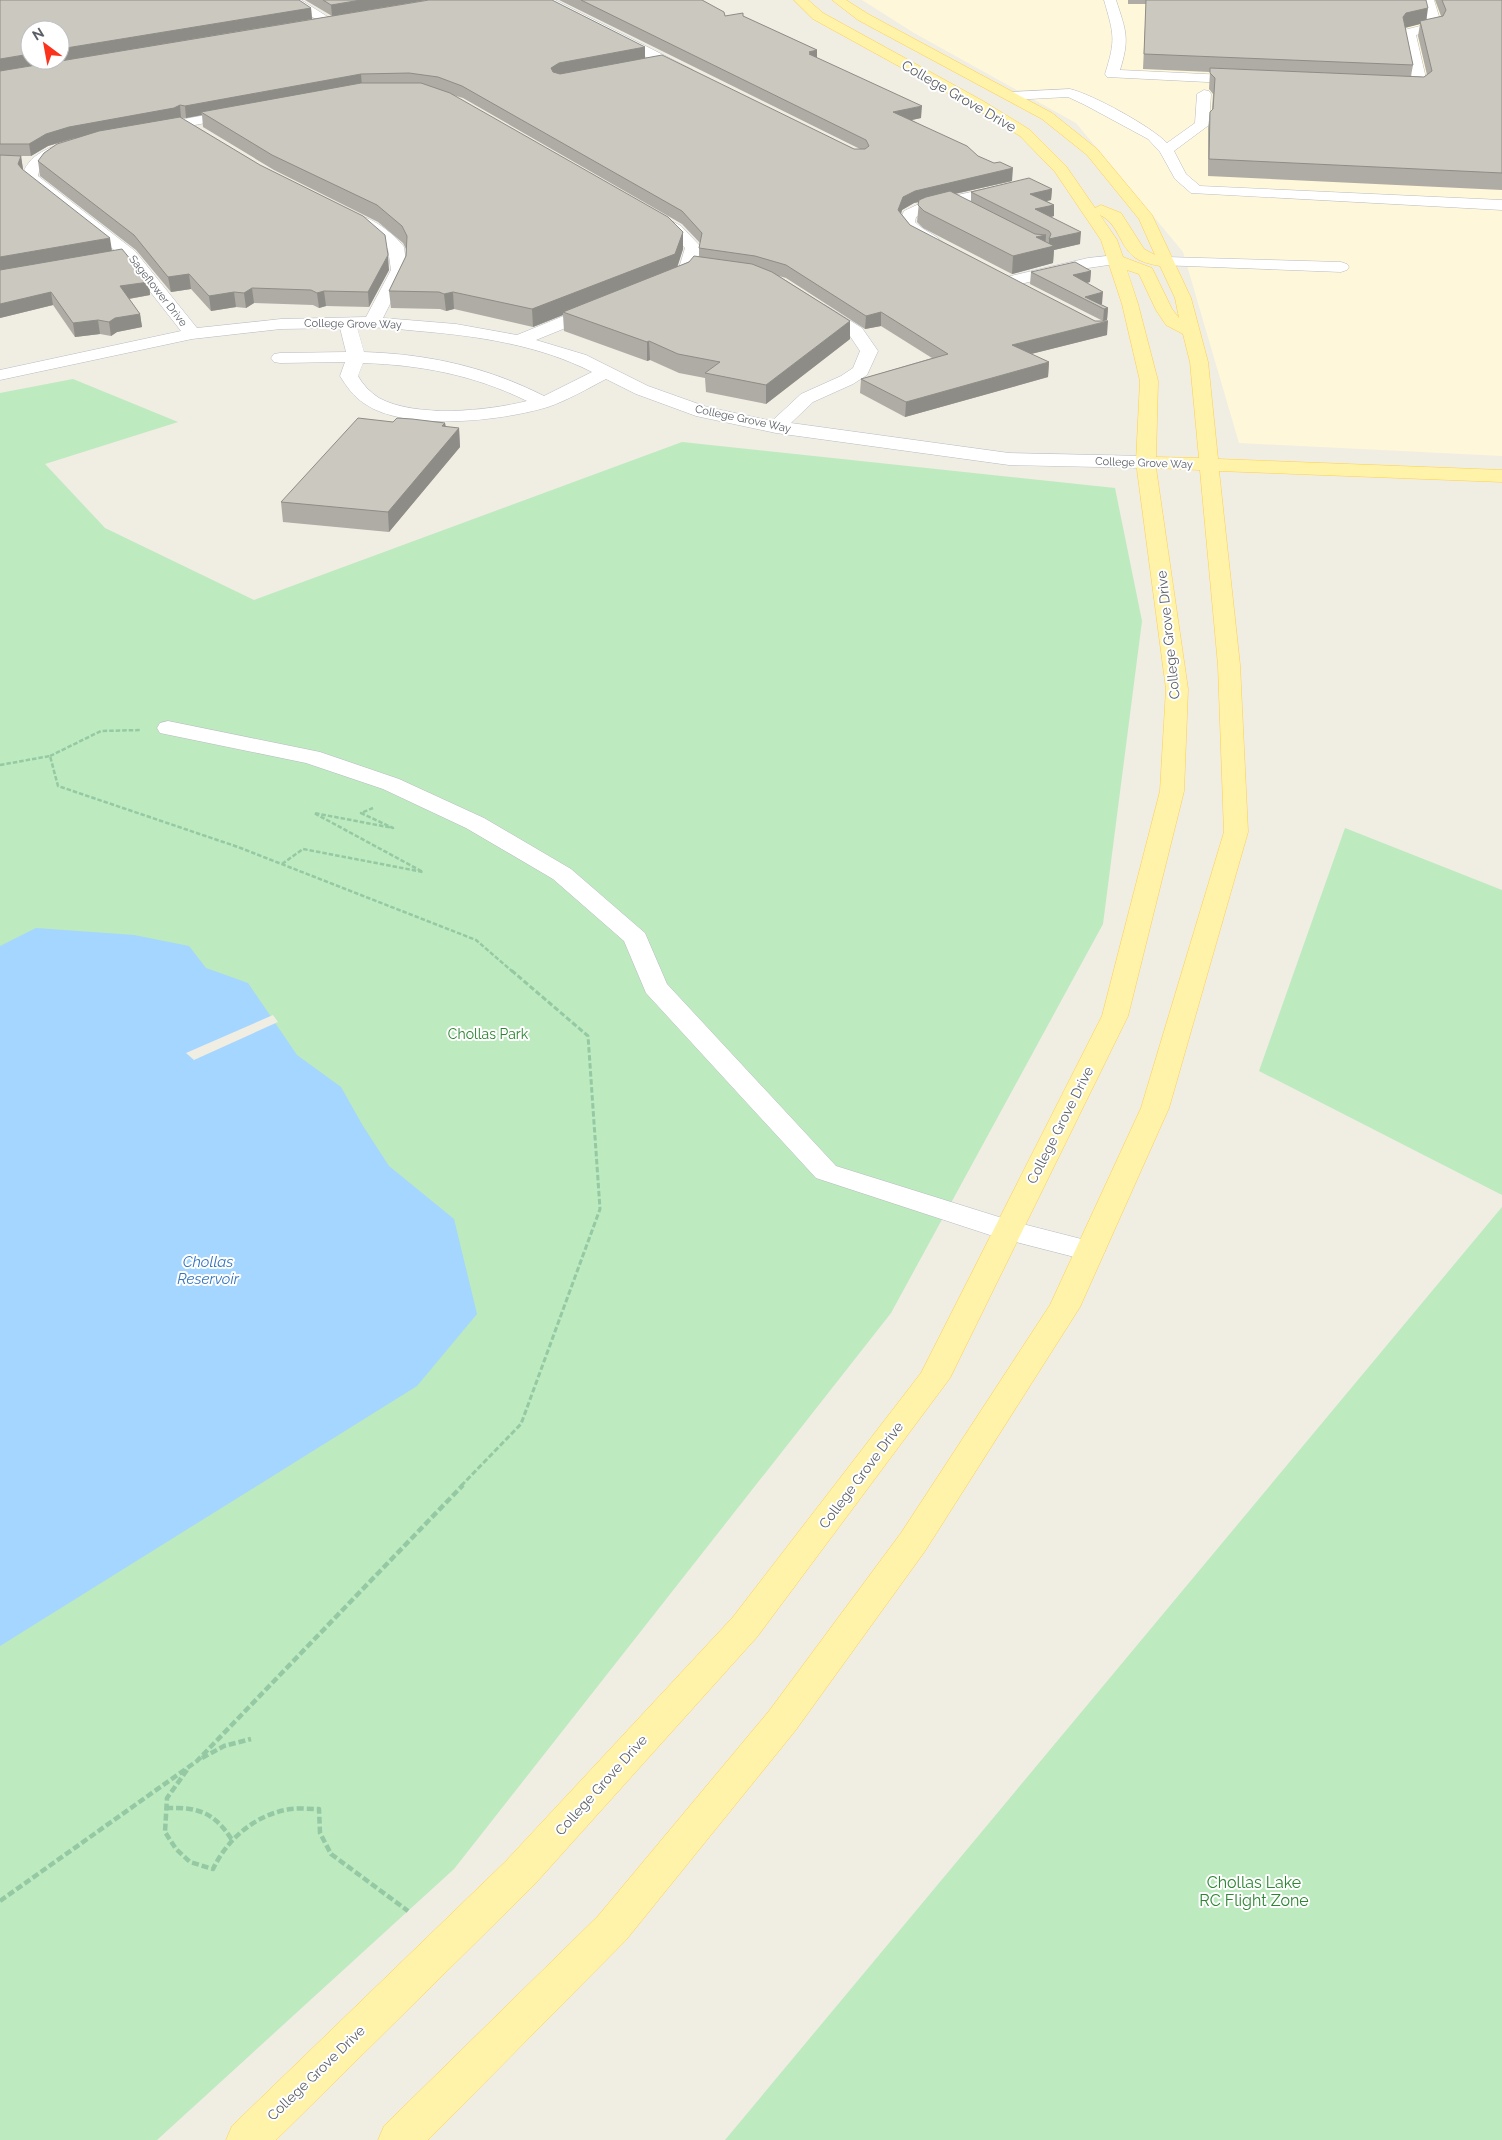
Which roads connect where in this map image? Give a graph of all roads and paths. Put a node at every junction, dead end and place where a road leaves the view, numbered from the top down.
1 (292, 0) edge
2 (545, 0) edge
3 (800, 0) edge
4 (838, 0) edge
5 (1110, 0) edge
6 (1428, 0) edge
7 (313, 25) edge
8 (664, 61) junction
9 (645, 65) edge
10 (700, 79) edge
11 (1257, 80) edge
12 (1382, 85) edge
13 (1204, 94) dead end
14 (1010, 96) junction
15 (258, 110) edge
16 (182, 123) junction
17 (134, 132) edge
18 (199, 133) edge
19 (85, 142) edge
20 (1166, 150) junction
21 (18, 163) edge
22 (36, 163) junction
23 (1020, 186) edge
24 (950, 200) junction
25 (1085, 205) junction
26 (1502, 205) edge
27 (337, 209) edge
28 (642, 209) edge
29 (975, 213) edge
30 (950, 250) edge
31 (129, 254) junction
32 (109, 257) edge
33 (1116, 260) junction
34 (1166, 262) junction
35 (688, 267) junction
36 (708, 268) edge
37 (1341, 268) dead end
38 (992, 273) edge
39 (1008, 282) junction
40 (647, 289) edge
41 (1030, 293) edge
42 (804, 299) edge
43 (611, 304) edge
44 (347, 322) junction
45 (372, 322) junction
46 (1192, 332) junction
47 (192, 334) junction
48 (519, 340) junction
49 (356, 356) junction
50 (280, 358) dead end
51 (606, 372) junction
52 (0, 375) edge
53 (543, 402) junction
54 (776, 428) junction
55 (1146, 462) junction
56 (1208, 465) junction
57 (1502, 476) edge
58 (168, 728) joint
59 (50, 756) junction
60 (0, 764) edge
61 (407, 791) junction
62 (282, 864) junction
63 (1007, 1230) junction
64 (1090, 1251) junction
65 (251, 1739) dead end
66 (197, 1761) junction
67 (166, 1808) junction
68 (232, 1840) junction
69 (0, 1901) edge
70 (408, 1911) dead end
71 (247, 2140) edge
72 (399, 2140) edge

1 - 7 street
2 - 8 street
3 - 25 main road, College Grove Drive
4 - 14 main road, College Grove Drive
5 - 11 street
6 - 12 street
8 - 9 street
8 - 10 street
13 - 20 street
14 - 20 street
14 - 34 main road, College Grove Drive
15 - 16 street
16 - 17 street
16 - 18 street
19 - 22 street
20 - 26 street
21 - 22 street
22 - 31 street, Sageflower Drive
23 - 24 street
24 - 29 street
24 - 30 street
25 - 33 main road, College Grove Drive
25 - 34 main road
27 - 45 street
28 - 35 street
31 - 32 street
31 - 47 street, Sageflower Drive
33 - 39 street
33 - 46 main road
33 - 55 main road, College Grove Drive
34 - 37 street
34 - 46 main road, College Grove Drive
35 - 36 street
35 - 40 street
38 - 39 street
39 - 41 street
42 - 54 street
43 - 48 street
44 - 45 street, College Grove Way
44 - 47 street, College Grove Way
44 - 49 street
45 - 48 street, College Grove Way
46 - 56 main road, College Grove Drive
47 - 52 street, College Grove Way
48 - 51 street, College Grove Way
49 - 50 street
49 - 53 street
49 - 53 street
51 - 53 street
51 - 54 street, College Grove Way
54 - 55 street, College Grove Way
55 - 56 main road, College Grove Way
55 - 63 main road, College Grove Drive
56 - 57 main road, College Grove Way
56 - 64 main road, College Grove Drive
58 - 59 path
58 - 61 street
59 - 60 path
59 - 62 path
61 - 62 path
61 - 63 street
62 - 66 path
63 - 64 street
63 - 71 main road, College Grove Drive
64 - 72 main road, College Grove Drive
65 - 66 path
66 - 67 path
66 - 69 path
67 - 68 path
67 - 68 path
68 - 70 path

